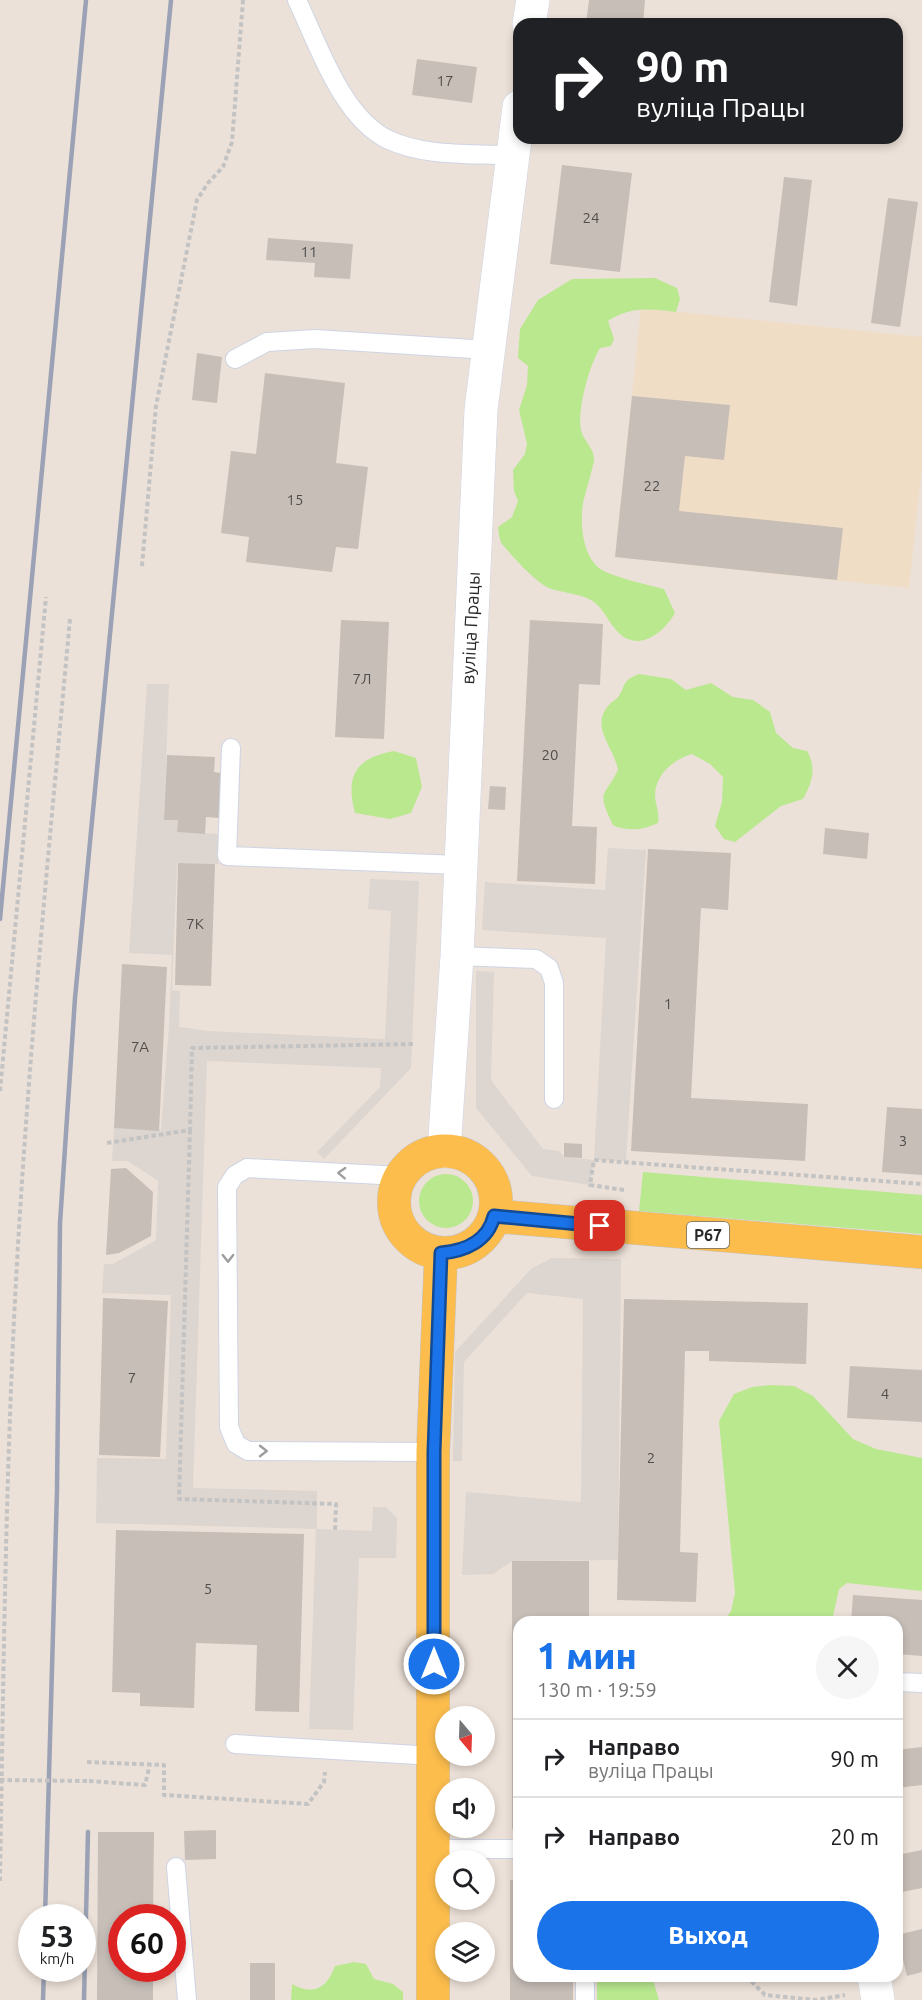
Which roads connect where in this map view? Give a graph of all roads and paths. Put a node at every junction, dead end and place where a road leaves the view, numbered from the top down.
1 (243, 0) edge
2 (297, 0) edge
3 (532, 0) edge
4 (530, 18) edge
5 (514, 144) edge
6 (513, 156) junction
7 (488, 350) junction
8 (235, 359) dead end
9 (142, 566) dead end
10 (45, 597) dead end
11 (70, 618) dead end
12 (231, 748) dead end
13 (460, 866) junction
14 (457, 956) junction
15 (414, 1044) dead end
16 (0, 1091) edge
17 (554, 1099) dead end
18 (107, 1143) dead end
19 (444, 1151) junction
20 (401, 1176) junction
21 (922, 1184) edge
22 (624, 1190) dead end
23 (494, 1216) junction
24 (922, 1252) edge
25 (441, 1253) junction
26 (434, 1452) junction
27 (3, 1672) junction
28 (903, 1682) edge
29 (922, 1683) edge
30 (0, 1729) edge
31 (235, 1744) dead end
32 (328, 1751) junction
33 (434, 1756) junction
34 (87, 1762) dead end
35 (150, 1764) junction
36 (0, 1780) edge
37 (434, 1848) junction
38 (513, 1849) edge
39 (176, 1867) dead end
40 (0, 1881) edge
41 (585, 1982) edge
42 (752, 1982) edge
43 (876, 1988) edge
44 (188, 2000) edge
45 (433, 2000) edge
46 (585, 2000) edge

1 - 9 path
2 - 6 lane
3 - 4 main road
5 - 6 main road, вуліца Працы
6 - 7 main road, вуліца Працы
7 - 8 lane
7 - 13 main road, вуліца Працы
10 - 16 path
11 - 27 path
12 - 13 lane
13 - 14 main road, вуліца Працы
14 - 17 lane
14 - 19 main road, вуліца Працы
15 - 18 path
19 - 20 main road
19 - 23 main road
20 - 25 main road
20 -> 26 lane
21 - 22 path
23 - 24 main road, Р67
23 - 25 main road
25 - 26 main road
26 - 33 main road
27 - 30 path
27 - 40 path
28 - 29 lane
31 - 32 lane
32 - 33 lane
32 - 35 path
33 - 37 main road
34 - 35 path
35 - 36 path, bridge
37 - 38 lane
37 - 45 main road
39 - 44 lane
41 - 46 lane
42 - 43 path

